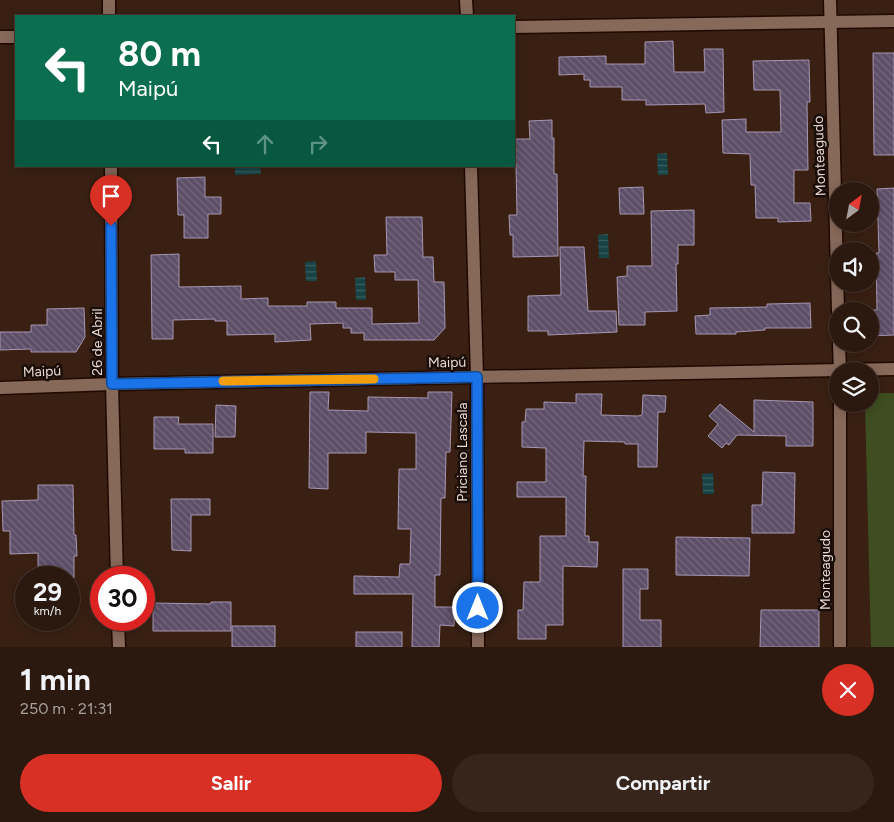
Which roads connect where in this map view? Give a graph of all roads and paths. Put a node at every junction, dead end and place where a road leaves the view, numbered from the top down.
1 (109, 0) edge
2 (466, 0) edge
3 (830, 0) edge
4 (109, 15) edge
5 (467, 15) edge
6 (894, 21) edge
7 (830, 22) junction
8 (515, 27) edge
9 (0, 37) edge
10 (15, 37) edge
11 (111, 167) edge
12 (471, 167) edge
13 (838, 302) edge
14 (894, 369) edge
15 (879, 370) edge
16 (829, 371) edge
17 (477, 377) junction
18 (112, 384) junction
19 (0, 388) edge
20 (840, 412) edge
21 (117, 566) edge
22 (118, 631) edge
23 (119, 647) edge
24 (478, 647) edge
25 (840, 647) edge

1 - 4 street
2 - 5 street
3 - 7 street, Monteagudo
6 - 7 street
7 - 8 street
7 - 13 street, Monteagudo
9 - 10 street
11 - 18 street, 26 de Abril
12 - 17 street, Priciano Lascala
14 - 15 street, Maipú
16 - 17 street, Maipú
17 - 18 street, Maipú
17 - 24 street, Priciano Lascala
18 - 19 street, Maipú
18 - 21 street, 26 de Abril
20 - 25 street, Monteagudo
22 - 23 street

